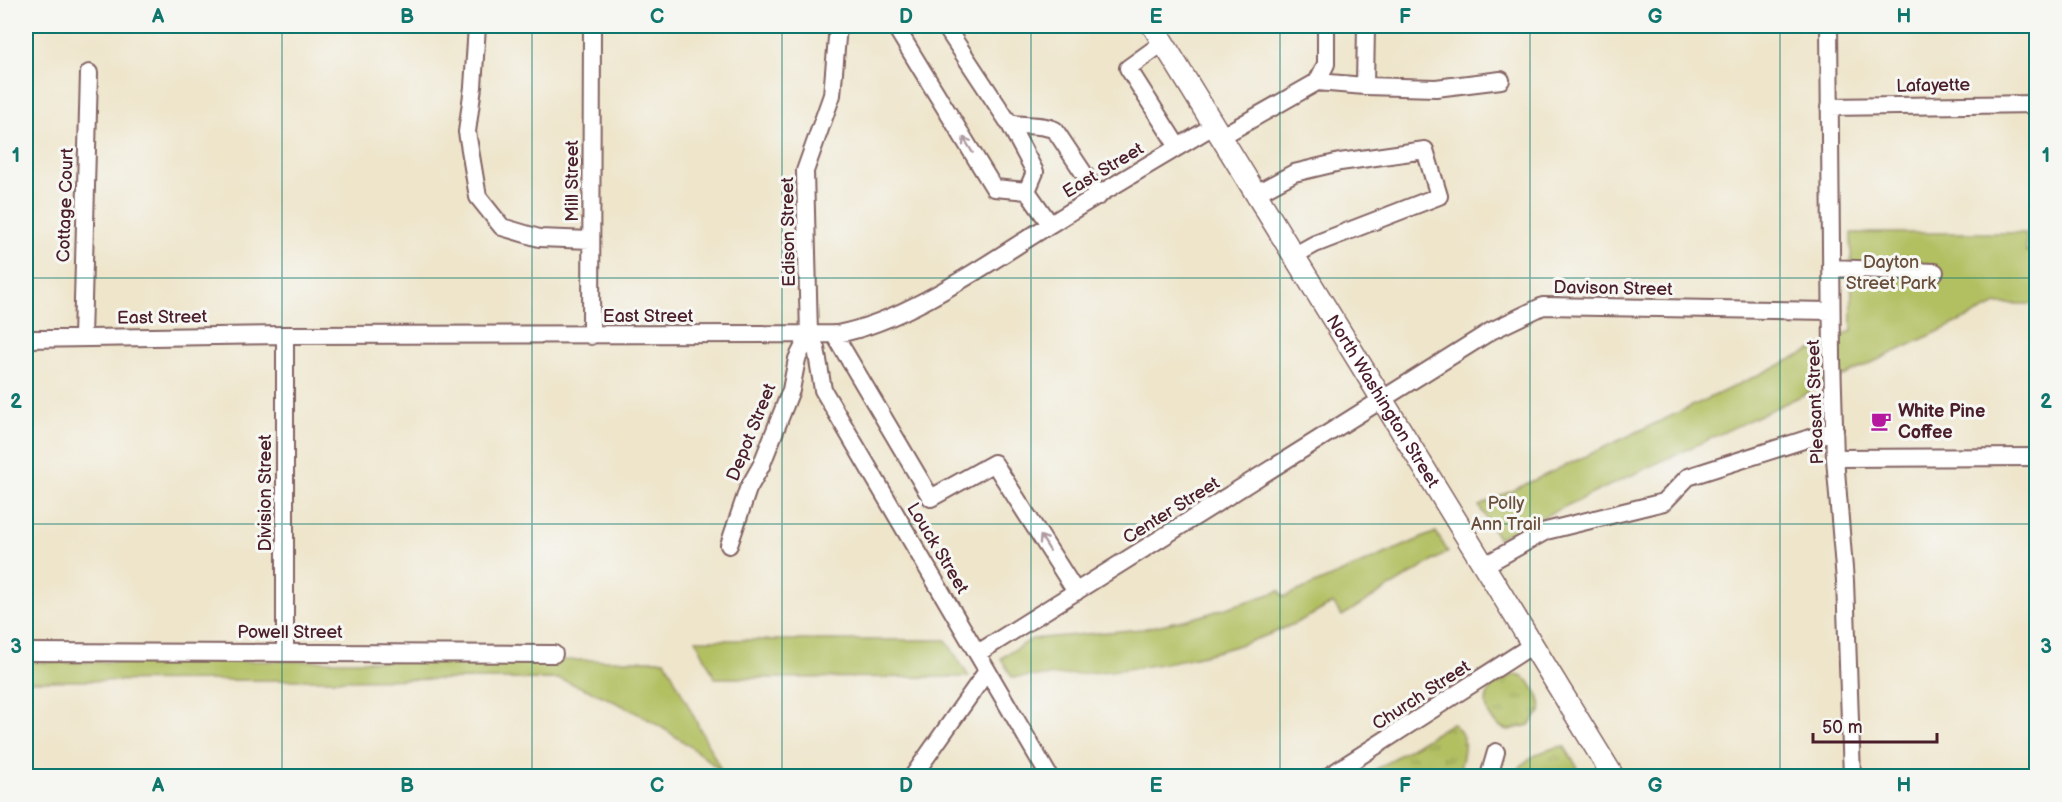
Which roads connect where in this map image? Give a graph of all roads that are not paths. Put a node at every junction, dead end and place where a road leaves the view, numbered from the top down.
1 (477, 26) edge
2 (592, 26) edge
3 (838, 26) edge
4 (895, 26) edge
5 (945, 26) edge
6 (1366, 26) edge
7 (1829, 26) edge
8 (1324, 29) edge
9 (1159, 34) edge
10 (89, 73) dead end
11 (1501, 80) dead end
12 (1317, 82) junction
13 (1365, 86) junction
14 (2037, 104) edge
15 (1829, 107) junction
16 (1009, 123) junction
17 (1218, 131) junction
18 (1178, 147) junction
19 (1027, 190) junction
20 (1257, 193) junction
21 (1099, 196) junction
22 (1050, 224) junction
23 (591, 240) junction
24 (1295, 255) junction
25 (1831, 268) junction
26 (1935, 272) dead end
27 (1831, 311) junction
28 (834, 334) junction
29 (285, 335) junction
30 (809, 335) junction
31 (591, 336) junction
32 (82, 338) junction
33 (26, 339) edge
34 (1384, 400) junction
35 (1835, 430) junction
36 (2037, 457) edge
37 (1835, 458) junction
38 (729, 545) dead end
39 (1485, 565) junction
40 (1076, 592) junction
41 (1534, 644) junction
42 (285, 651) junction
43 (26, 652) edge
44 (978, 653) junction
45 (554, 654) dead end
46 (987, 670) junction
47 (1496, 752) dead end
48 (913, 777) edge
49 (1049, 777) edge
50 (1329, 777) edge
51 (1489, 777) edge
52 (1614, 777) edge
53 (1852, 777) edge

1 - 23 street
2 - 23 street, Mill Street
3 - 30 street, Edison Street
19 -> 4 street
5 - 16 street
6 - 13 street
7 - 15 street, Pleasant Street
8 - 12 street
9 - 17 main road, North Washington Street
9 - 18 street
10 - 32 street, Cottage Court
11 - 13 street
12 - 13 street
12 - 17 street, East Street
14 - 15 street, Lafayette
15 - 25 street, Pleasant Street
16 - 19 street
16 - 21 street
17 - 18 street, East Street
17 - 20 main road, North Washington Street
18 - 21 street, East Street
19 - 22 street
20 - 24 main road, North Washington Street
20 - 24 street
21 - 22 street, East Street
22 - 28 street, East Street
23 - 31 street, Mill Street
24 - 34 main road, North Washington Street
25 - 26 street
25 - 27 street, Pleasant Street
27 - 34 street, Davison Street
27 - 35 street, Pleasant Street
28 - 30 street, East Street
40 -> 28 street
29 - 31 street, East Street
29 - 32 street, East Street
29 - 42 street, Division Street
30 - 31 street, East Street
30 - 38 street, Depot Street
30 - 44 street, Louck Street
32 - 33 street, East Street
34 - 39 main road, North Washington Street
34 - 40 street, Center Street
35 - 37 street, Pleasant Street
35 - 39 street
36 - 37 street
37 - 53 street, Pleasant Street
39 - 41 main road, North Washington Street
40 - 44 street, Center Street
41 - 50 street, Church Street
41 - 52 main road, North Washington Street
42 - 43 street, Powell Street
42 - 45 street, Powell Street
44 - 46 street, Louck Street
46 - 48 street
46 - 49 street, Louck Street
47 - 51 street

